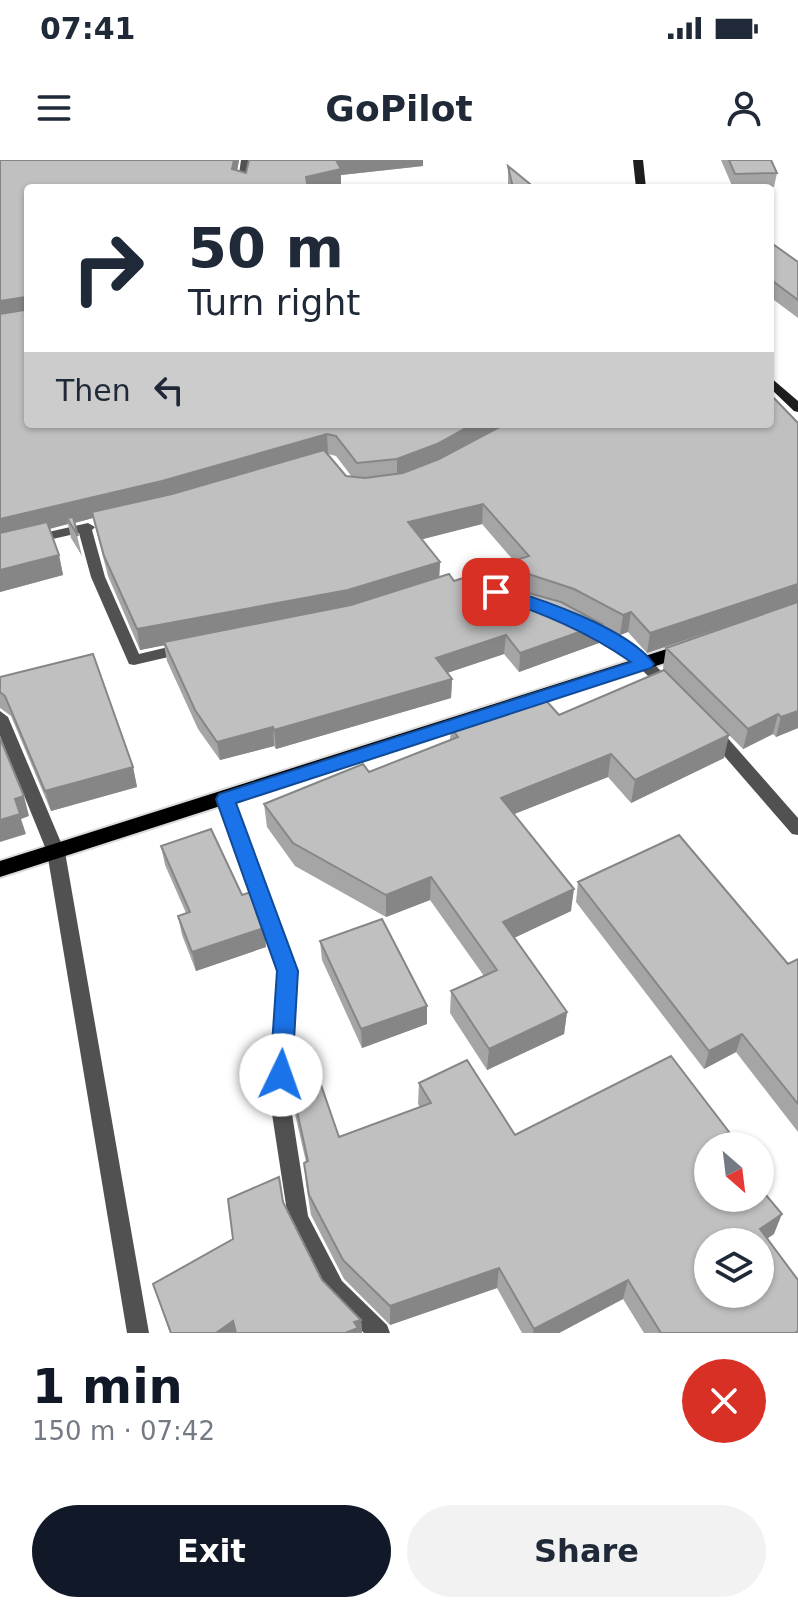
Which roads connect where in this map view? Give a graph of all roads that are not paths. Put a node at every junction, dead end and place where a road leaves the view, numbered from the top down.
1 (246, 160) edge
2 (638, 160) edge
3 (243, 184) edge
4 (641, 184) edge
5 (774, 385) edge
6 (798, 408) edge
7 (0, 547) edge
8 (565, 615) edge
9 (714, 640) edge
10 (199, 645) edge
11 (645, 664) junction
12 (679, 699) edge
13 (0, 717) edge
14 (698, 717) edge
15 (225, 799) junction
16 (798, 829) edge
17 (56, 852) junction
18 (0, 869) edge
19 (138, 1333) edge
20 (379, 1333) edge

1 - 3 street
2 - 4 main road
5 - 6 main road
7 - 10 street
8 - 11 street
9 - 11 main road
11 - 12 street
11 - 15 main road
13 - 17 street
14 - 16 street
15 - 17 main road
15 - 20 street
17 - 18 main road
17 - 19 street

